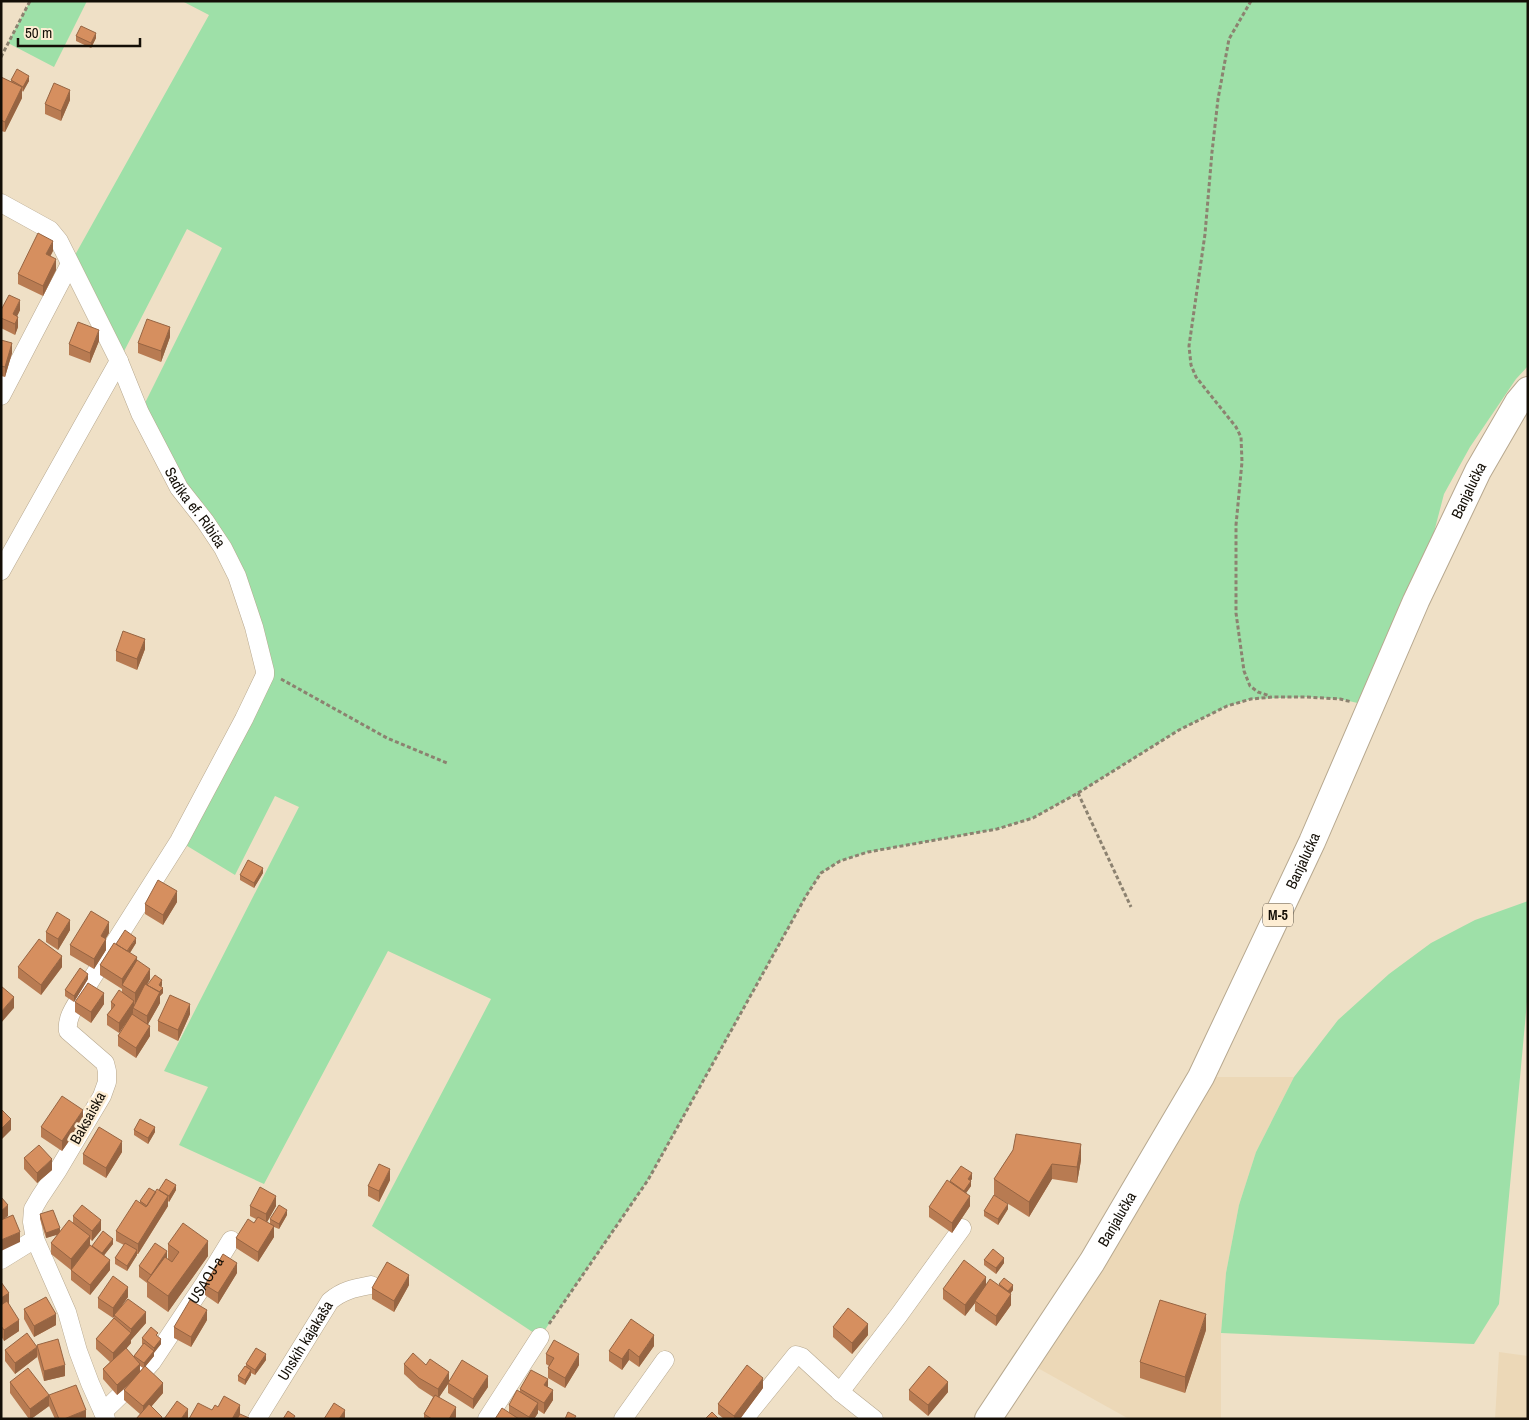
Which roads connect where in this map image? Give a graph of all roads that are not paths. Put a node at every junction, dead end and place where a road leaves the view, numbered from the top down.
1 (1, 203) edge
2 (70, 264) junction
3 (119, 361) junction
4 (1528, 390) edge
5 (1, 396) edge
6 (1, 571) edge
7 (178, 840) joint
8 (962, 1228) dead end
9 (36, 1239) junction
10 (231, 1240) dead end
11 (1, 1260) edge
12 (372, 1285) edge
13 (540, 1337) road end
14 (665, 1360) dead end
15 (840, 1392) junction
16 (749, 1413) dead end
17 (105, 1415) edge
18 (257, 1419) edge
19 (487, 1419) edge
20 (623, 1419) edge
21 (874, 1419) edge
22 (988, 1419) edge

1 - 2 street, Sadika ef. Ribića
2 - 3 street, Sadika ef. Ribića
2 - 5 street
3 - 6 street
3 - 7 street, Sadika ef. Ribića
4 - 22 main road, Banjalučka / M-5
7 - 9 street, Baksaiska
8 - 15 street
9 - 11 street
9 - 17 street, Baksaiska
10 - 17 street, USAOJ-a
12 - 18 street, Unskih kajakaša
13 - 19 street
14 - 20 street
15 - 16 street
15 - 21 street

